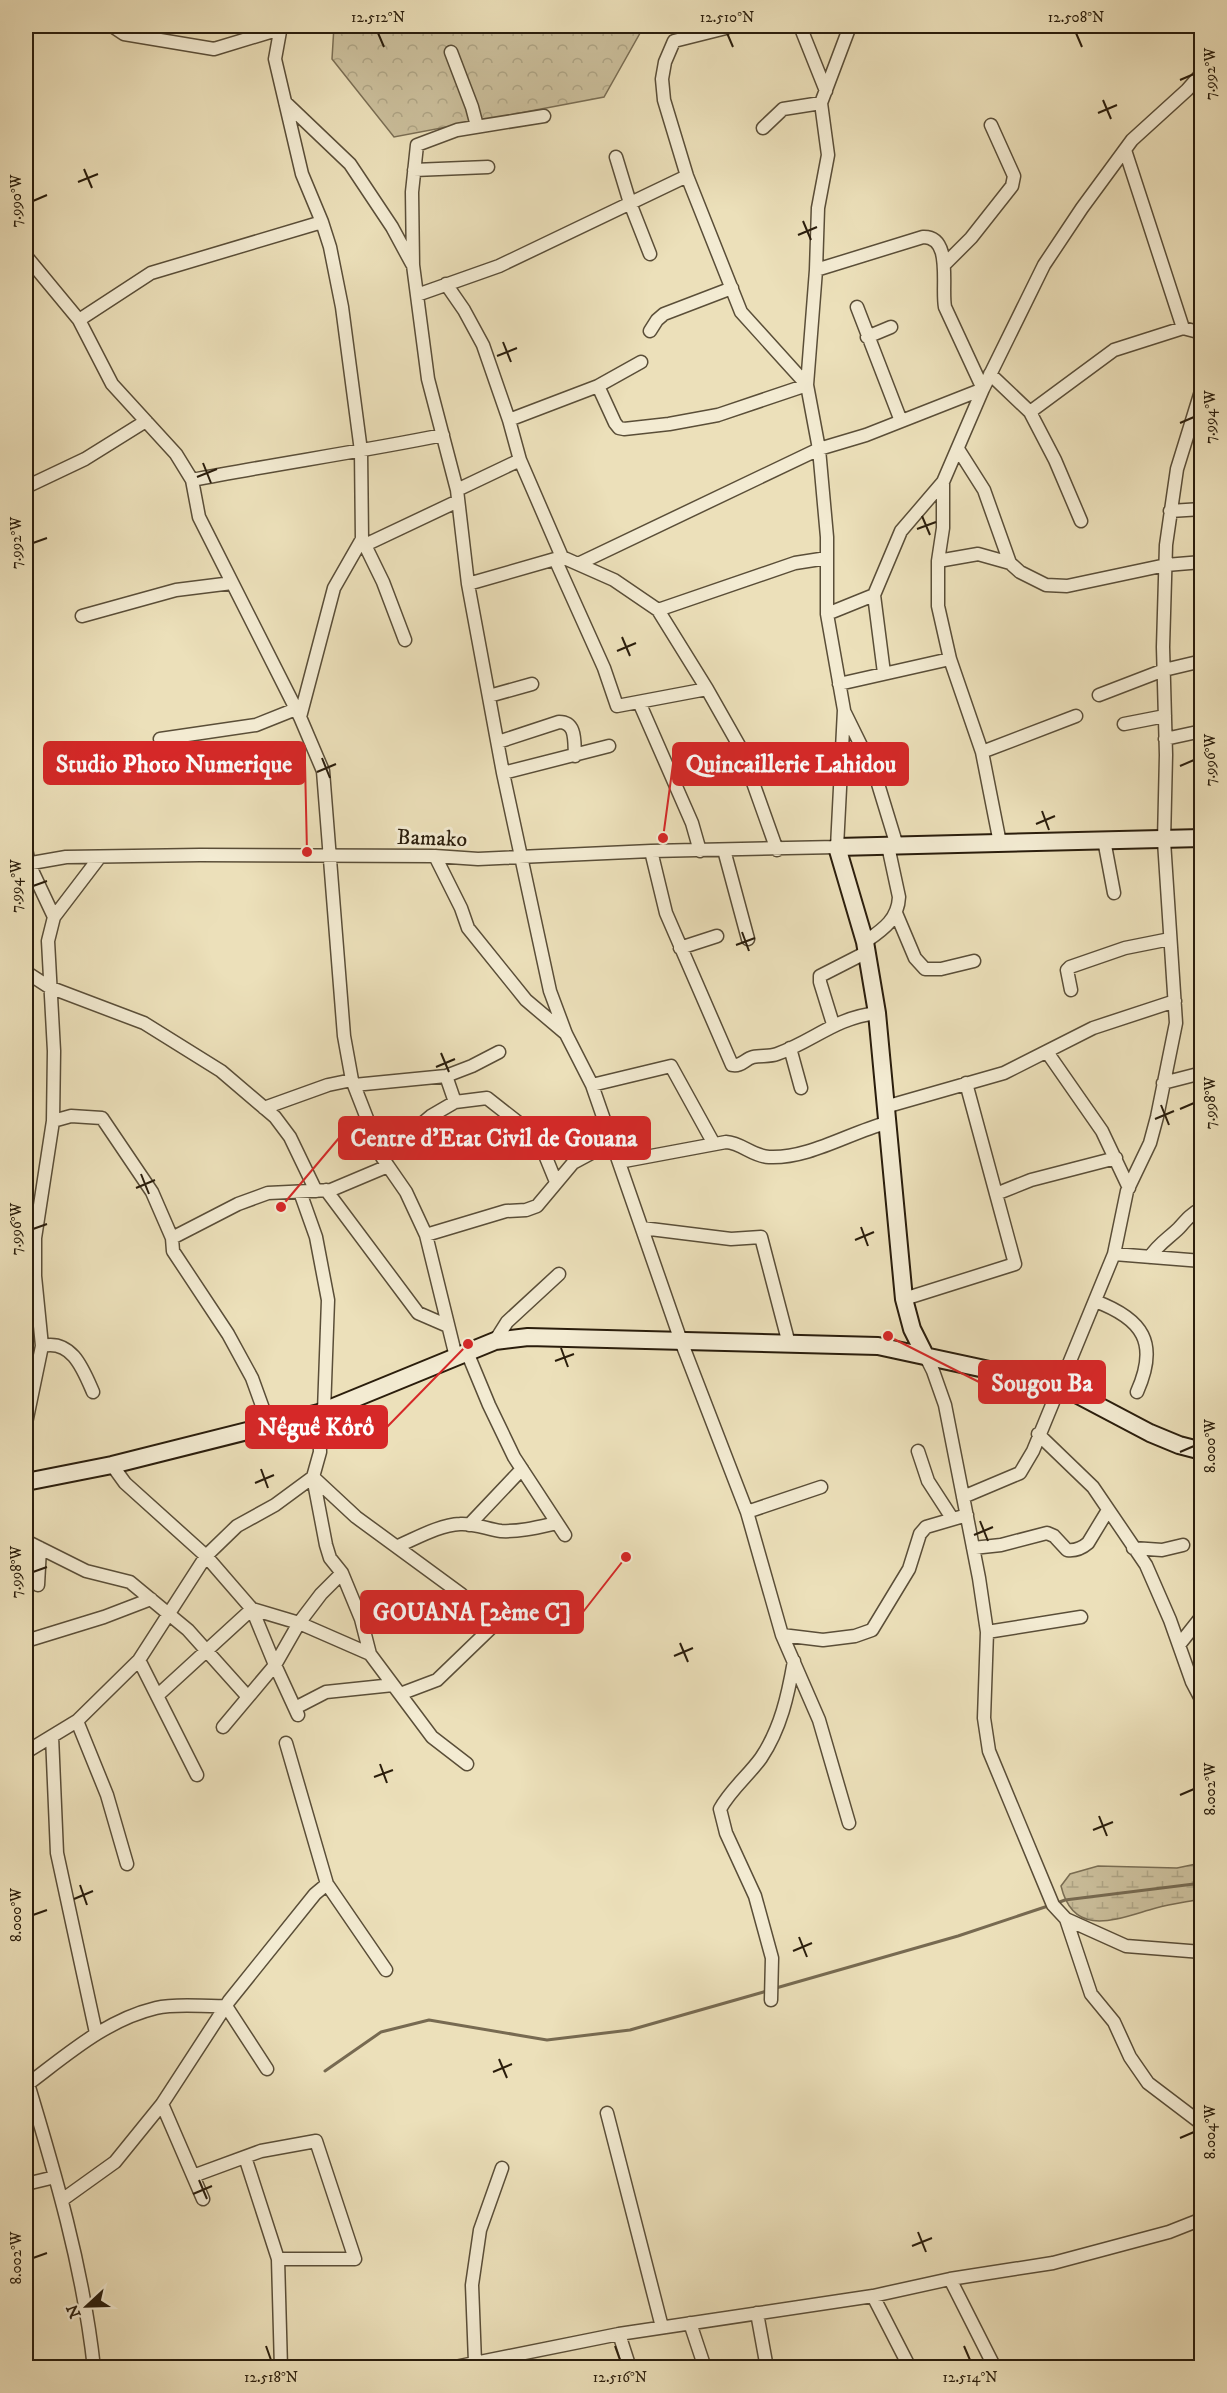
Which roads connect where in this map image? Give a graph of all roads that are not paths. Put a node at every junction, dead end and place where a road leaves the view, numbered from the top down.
1 (112, 26) edge
2 (800, 26) edge
3 (850, 26) edge
4 (281, 27) edge
5 (726, 28) dead end
6 (451, 52) dead end
7 (1202, 73) edge
8 (824, 97) junction
9 (285, 102) junction
10 (544, 116) dead end
11 (992, 124) dead end
12 (477, 126) junction
13 (762, 128) dead end
14 (1125, 150) junction
15 (616, 157) dead end
16 (488, 167) dead end
17 (414, 170) junction
18 (687, 176) junction
19 (630, 203) junction
20 (322, 222) junction
21 (650, 254) dead end
22 (26, 256) edge
23 (945, 264) junction
24 (413, 265) junction
25 (816, 270) junction
26 (446, 284) junction
27 (732, 288) junction
28 (417, 295) junction
29 (857, 307) dead end
30 (79, 320) junction
31 (891, 327) dead end
32 (1183, 328) junction
33 (650, 332) dead end
34 (1202, 333) edge
35 (867, 337) junction
36 (641, 362) dead end
37 (990, 374) junction
38 (807, 385) junction
39 (598, 386) junction
40 (1202, 388) edge
41 (982, 389) junction
42 (1030, 412) junction
43 (509, 420) junction
44 (146, 421) junction
45 (901, 421) junction
46 (1196, 423) edge
47 (443, 435) junction
48 (819, 449) junction
49 (958, 449) junction
50 (361, 452) junction
51 (520, 460) junction
52 (192, 480) junction
53 (944, 482) junction
54 (26, 487) edge
55 (457, 495) junction
56 (1202, 509) edge
57 (1170, 511) junction
58 (1081, 521) dead end
59 (363, 542) junction
60 (559, 558) junction
61 (827, 558) junction
62 (938, 561) junction
63 (1202, 562) edge
64 (1010, 563) junction
65 (578, 564) junction
66 (1166, 565) junction
67 (232, 583) junction
68 (468, 584) junction
69 (874, 595) junction
70 (658, 610) junction
71 (827, 614) junction
72 (82, 616) dead end
73 (405, 640) dead end
74 (950, 659) junction
75 (1202, 660) edge
76 (1164, 670) junction
77 (884, 673) junction
78 (532, 684) dead end
79 (839, 684) junction
80 (707, 689) junction
81 (1099, 695) dead end
82 (489, 696) junction
83 (639, 702) junction
84 (844, 710) junction
85 (298, 713) junction
86 (1076, 716) dead end
87 (1165, 717) junction
88 (1124, 724) dead end
89 (1202, 731) edge
90 (160, 739) dead end
91 (1166, 739) junction
92 (498, 742) junction
93 (609, 746) dead end
94 (982, 752) junction
95 (575, 756) junction
96 (503, 773) junction
97 (1202, 838) edge
98 (1164, 839) junction
99 (1104, 840) junction
100 (1000, 843) junction
101 (892, 846) junction
102 (837, 847) junction
103 (26, 849) edge
104 (724, 850) junction
105 (777, 850) junction
106 (651, 851) junction
107 (700, 851) junction
108 (435, 856) junction
109 (520, 856) junction
110 (330, 857) junction
111 (99, 858) junction
112 (27, 864) edge
113 (1114, 893) dead end
114 (896, 913) junction
115 (54, 916) junction
116 (717, 936) dead end
117 (747, 939) dead end
118 (1170, 939) junction
119 (866, 947) junction
120 (680, 948) junction
121 (974, 961) dead end
122 (26, 972) edge
123 (49, 987) junction
124 (1071, 990) dead end
125 (1174, 1001) junction
126 (876, 1013) junction
127 (834, 1024) junction
128 (566, 1034) junction
129 (790, 1048) junction
130 (499, 1052) dead end
131 (1047, 1052) junction
132 (1202, 1073) edge
133 (446, 1076) junction
134 (353, 1082) junction
135 (966, 1083) junction
136 (1164, 1083) junction
137 (592, 1085) junction
138 (801, 1088) dead end
139 (455, 1102) junction
140 (264, 1108) junction
141 (886, 1115) junction
142 (53, 1121) junction
143 (612, 1142) junction
144 (714, 1144) junction
145 (1116, 1158) junction
146 (385, 1161) junction
147 (619, 1162) junction
148 (556, 1182) junction
149 (1129, 1188) junction
150 (321, 1191) junction
151 (300, 1192) junction
152 (996, 1194) junction
153 (1202, 1208) edge
154 (642, 1228) junction
155 (426, 1235) junction
156 (172, 1238) junction
157 (30, 1241) edge
158 (1114, 1254) junction
159 (1150, 1257) junction
160 (1202, 1261) edge
161 (559, 1274) dead end
162 (904, 1299) junction
163 (1095, 1301) junction
164 (448, 1326) junction
165 (495, 1341) junction
166 (681, 1341) junction
167 (789, 1344) junction
168 (42, 1346) junction
169 (461, 1355) junction
170 (925, 1355) junction
171 (1059, 1384) junction
172 (93, 1392) dead end
173 (1137, 1392) dead end
174 (322, 1412) junction
175 (26, 1423) edge
176 (268, 1425) junction
177 (1038, 1434) junction
178 (918, 1451) dead end
179 (1202, 1451) edge
180 (112, 1465) junction
181 (522, 1469) junction
182 (313, 1477) junction
183 (26, 1482) edge
184 (821, 1487) dead end
185 (963, 1497) junction
186 (1108, 1510) junction
187 (747, 1512) junction
188 (967, 1515) junction
189 (952, 1518) junction
190 (557, 1523) junction
191 (469, 1524) junction
192 (565, 1535) dead end
193 (26, 1541) edge
194 (1183, 1545) dead end
195 (398, 1546) junction
196 (40, 1548) junction
197 (973, 1548) junction
198 (1133, 1548) junction
199 (206, 1556) junction
200 (342, 1573) junction
201 (38, 1585) dead end
202 (151, 1599) junction
203 (252, 1609) junction
204 (169, 1614) junction
205 (1202, 1616) edge
206 (1081, 1617) dead end
207 (299, 1623) junction
208 (987, 1632) junction
209 (782, 1635) junction
210 (26, 1641) edge
211 (1179, 1645) junction
212 (207, 1651) junction
213 (370, 1654) junction
214 (139, 1660) junction
215 (795, 1661) junction
216 (275, 1665) junction
217 (1197, 1680) edge
218 (397, 1690) junction
219 (157, 1696) junction
220 (248, 1697) junction
221 (1202, 1701) edge
222 (77, 1721) junction
223 (223, 1727) dead end
224 (52, 1736) junction
225 (286, 1743) dead end
226 (26, 1752) edge
227 (467, 1764) dead end
228 (196, 1775) dead end
229 (849, 1823) dead end
230 (128, 1864) dead end
231 (327, 1884) junction
232 (1066, 1919) junction
233 (1202, 1952) edge
234 (386, 1970) dead end
235 (771, 2000) dead end
236 (226, 2006) junction
237 (96, 2033) junction
238 (267, 2069) dead end
239 (27, 2088) edge
240 (162, 2104) junction
241 (608, 2113) dead end
242 (1202, 2124) edge
243 (245, 2157) junction
244 (502, 2168) dead end
245 (193, 2176) junction
246 (55, 2177) junction
247 (26, 2184) edge
248 (203, 2199) dead end
249 (62, 2200) junction
250 (1202, 2218) edge
251 (278, 2259) junction
252 (950, 2279) junction
253 (873, 2296) junction
254 (757, 2313) junction
255 (690, 2323) junction
256 (662, 2327) junction
257 (619, 2334) junction
258 (475, 2362) junction
259 (94, 2367) edge
260 (281, 2367) edge
261 (450, 2367) edge
262 (630, 2367) edge
263 (705, 2367) edge
264 (767, 2367) edge
265 (910, 2367) edge
266 (995, 2367) edge

1 - 4 street
2 - 8 street
3 - 8 street
4 - 9 street
5 - 18 street
6 - 12 street
7 - 14 street
8 - 13 street
8 - 25 street
9 - 20 street
9 - 24 street
10 - 12 street
11 - 23 street
12 - 17 street
14 - 32 street
14 - 37 street
15 - 19 street
16 - 17 street
17 - 24 street
18 - 19 street
18 - 27 street
19 - 21 street
19 - 26 street
20 - 30 street
20 - 50 street
22 - 30 street
23 - 25 street
23 - 41 street
24 - 28 street
25 - 38 street
26 - 28 street
26 - 43 street
27 - 33 street
27 - 38 street
28 - 47 street
29 - 35 street
30 - 44 street
31 - 35 street
32 - 34 street
32 - 42 street
35 - 45 street
36 - 39 street
37 - 41 street
37 - 42 street
38 - 39 street
38 - 48 street
39 - 43 street
40 - 46 street
41 - 45 street
41 - 49 street
42 - 58 street
43 - 51 street
44 - 52 street
44 - 54 street
45 - 48 street
46 - 57 street
47 - 50 street
47 - 55 street
48 - 61 street
48 - 65 street
49 - 53 street
49 - 64 street
50 - 52 street
50 - 59 street
51 - 55 street
51 - 60 street
52 - 67 street
53 - 62 street
53 - 69 street
55 - 59 street
55 - 68 street
56 - 57 street
57 - 66 street
59 - 73 street
59 - 85 street
60 - 65 street
60 - 68 street
60 - 83 street
61 - 70 street
61 - 71 street
62 - 64 street
62 - 74 street
63 - 66 street
64 - 66 street
65 - 70 street
66 - 76 street
67 - 72 street
67 - 85 street
68 - 82 street
69 - 71 street
69 - 77 street
70 - 80 street
71 - 79 street
74 - 77 street
74 - 94 street
75 - 76 street
76 - 81 street
76 - 87 street
77 - 79 street
78 - 82 street
79 - 84 street
80 - 83 street
80 - 105 street
82 - 92 street
83 - 107 street
84 - 101 street
84 - 102 street
85 - 90 street
85 - 110 street
86 - 94 street
87 - 88 street
87 - 91 street
89 - 91 street
91 - 98 street
92 - 95 street
92 - 96 street
93 - 95 street
94 - 100 street
95 - 96 street
96 - 109 street
97 - 98 street
98 - 99 street
98 - 118 street
99 - 100 street
99 - 113 street
100 - 101 street
101 - 102 street
101 - 114 street
102 - 105 street, Bamako
102 - 119 street
103 - 112 street
104 - 105 street, Bamako
104 - 107 street, Bamako
104 - 117 street
106 - 107 street, Bamako
106 - 109 street, Bamako
106 - 120 street
108 - 109 street, Bamako
108 - 110 street, Bamako
108 - 128 street
109 - 128 street
110 - 111 street, Bamako
110 - 134 street
111 - 112 street, Bamako
111 - 115 street
112 - 115 street
114 - 119 street
114 - 121 street
115 - 123 street
116 - 120 street
118 - 124 street
118 - 125 street
119 - 126 street
119 - 127 street
120 - 129 street
122 - 123 street
123 - 140 street
123 - 142 street
125 - 131 street
125 - 136 street
126 - 127 street
126 - 141 street
127 - 129 street
128 - 137 street
129 - 138 street
130 - 133 street
131 - 135 street
131 - 145 street
132 - 136 street
133 - 134 street
133 - 139 street
134 - 140 street
134 - 146 street
135 - 141 street
135 - 152 street
136 - 149 street
137 - 143 street
137 - 144 street
139 - 146 street
139 - 148 street
140 - 150 street
141 - 144 street
141 - 162 street
142 - 156 street
142 - 157 street
143 - 147 street
143 - 148 street
144 - 147 street
145 - 149 street
145 - 152 street
146 - 150 street
146 - 155 street
147 - 154 street
148 - 155 street
149 - 158 street
150 - 151 street
150 - 164 street
151 - 156 street
151 - 174 street
152 - 162 street
153 - 159 street
154 - 166 street
154 - 167 street
155 - 164 street
156 - 176 street
157 - 168 street
158 - 159 street
158 - 163 street
159 - 160 street
161 - 165 street
162 - 170 street
163 - 171 street
163 - 173 street
164 - 169 street
165 - 166 street
165 - 169 street
166 - 167 street
166 - 187 street
167 - 170 street
168 - 172 street
168 - 175 street
169 - 174 street
169 - 181 street
170 - 171 street
170 - 185 street
171 - 177 street
171 - 179 street
174 - 176 street
174 - 182 street
176 - 180 street
177 - 185 street
177 - 186 street
178 - 189 street
180 - 183 street
180 - 199 street
181 - 190 street
181 - 191 street
182 - 195 street
182 - 199 street
182 - 200 street
184 - 187 street
185 - 188 street
186 - 197 street
186 - 198 street
187 - 209 street
188 - 189 street
188 - 197 street
189 - 209 street
190 - 191 street
190 - 192 street
191 - 195 street
193 - 196 street
194 - 198 street
195 - 218 street
196 - 201 street
196 - 202 street
197 - 208 street
198 - 211 street
199 - 203 street
199 - 204 street
200 - 207 street
200 - 213 street
202 - 204 street
202 - 210 street
203 - 207 street
203 - 212 street
203 - 216 street
204 - 212 street
204 - 214 street
205 - 211 street
206 - 208 street
207 - 213 street
207 - 216 street
208 - 232 street
209 - 215 street
211 - 217 street
212 - 219 street
212 - 220 street
213 - 218 street
214 - 219 street
214 - 222 street
215 - 229 street
215 - 235 street
216 - 218 street
216 - 220 street
217 - 221 street
218 - 227 street
219 - 228 street
220 - 223 street
222 - 224 street
222 - 230 street
224 - 226 street
224 - 237 street
225 - 231 street
231 - 234 street
231 - 236 street
232 - 233 street
232 - 242 street
236 - 237 street
236 - 238 street
236 - 240 street
237 - 239 street
239 - 246 street
240 - 245 street
240 - 249 street
241 - 256 street
243 - 245 street
243 - 251 street
243 - 251 street
244 - 258 street
245 - 248 street
246 - 247 street
246 - 249 street
249 - 259 street
250 - 252 street
251 - 260 street
252 - 253 street
252 - 266 street
253 - 254 street
253 - 265 street
254 - 255 street
254 - 264 street
255 - 256 street
255 - 263 street
256 - 257 street
257 - 258 street
257 - 262 street
258 - 261 street

